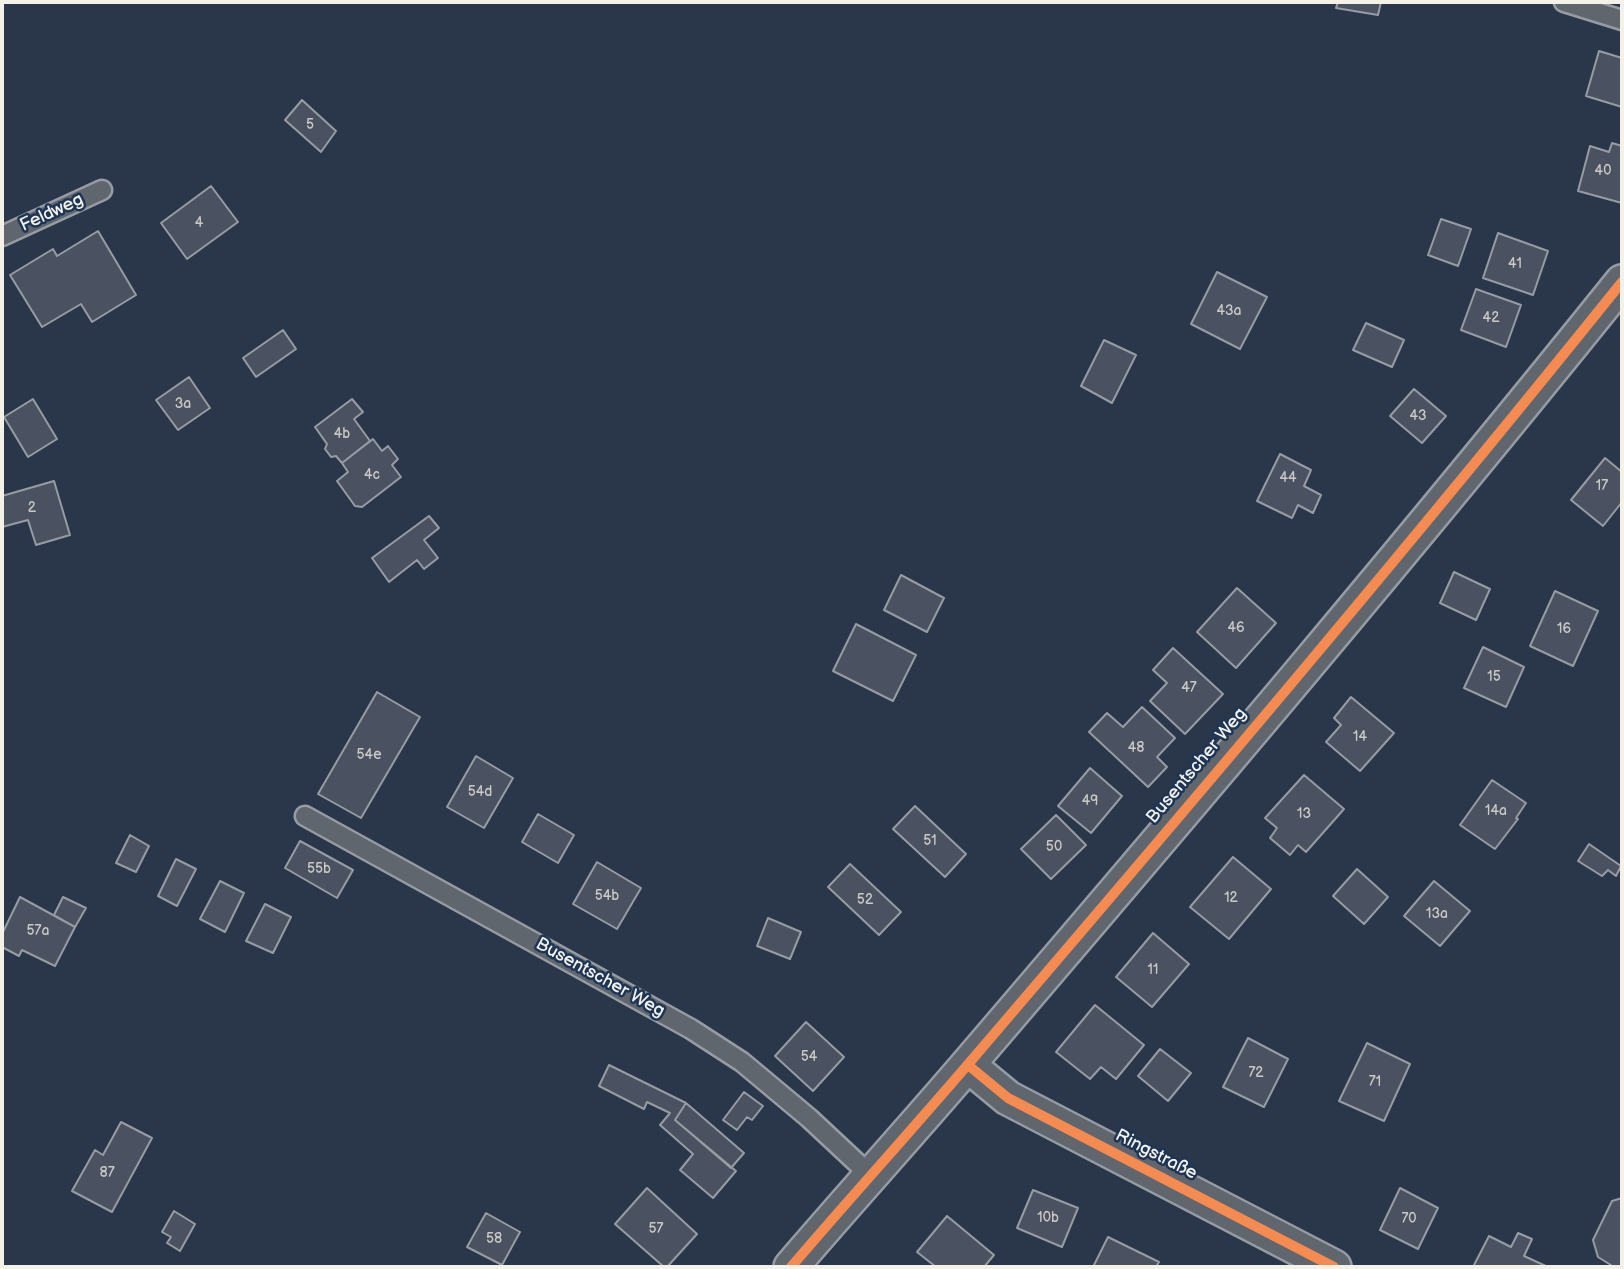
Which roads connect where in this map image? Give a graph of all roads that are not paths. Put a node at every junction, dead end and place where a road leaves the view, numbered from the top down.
1 (1564, 2) edge
2 (1622, 20) edge
3 (102, 190) dead end
4 (2, 236) edge
5 (1622, 282) edge
6 (305, 816) dead end
7 (968, 1065) junction
8 (870, 1175) junction
9 (791, 1267) edge
10 (1334, 1267) edge

1 - 2 lane
3 - 4 lane, Feldweg
5 - 7 street, Busentscher Weg
6 - 8 lane, Busentscher Weg
7 - 8 street, Busentscher Weg
7 - 10 street, Ringstraße
8 - 9 street, Busentscher Weg

